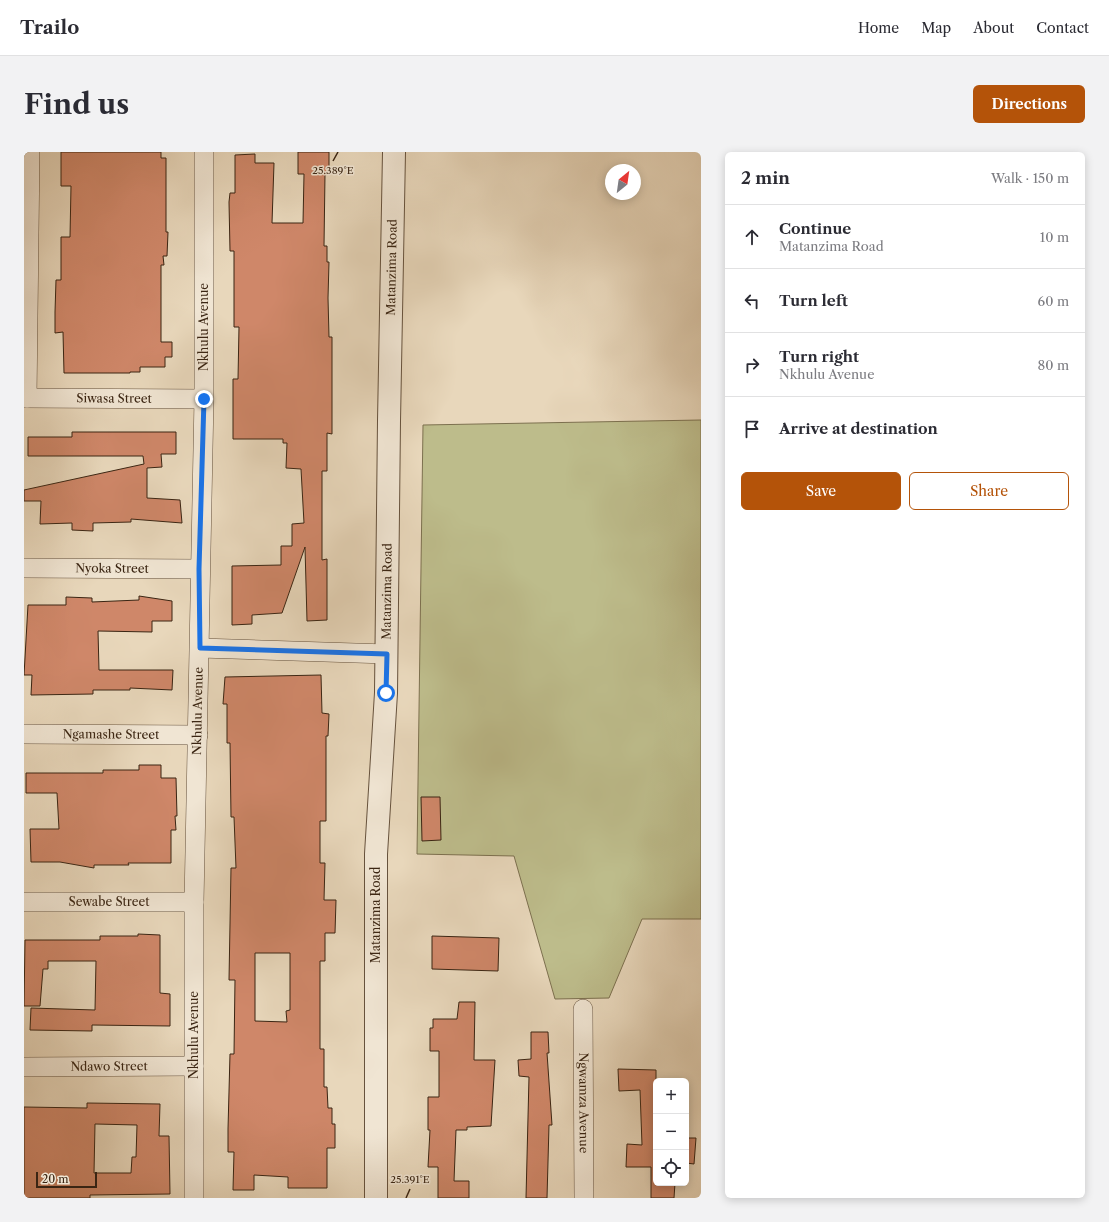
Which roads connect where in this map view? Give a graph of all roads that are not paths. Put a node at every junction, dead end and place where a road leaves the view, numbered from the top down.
1 (30, 152) edge
2 (204, 152) edge
3 (394, 152) edge
4 (26, 398) edge
5 (204, 399) junction
6 (24, 568) edge
7 (199, 569) junction
8 (200, 648) junction
9 (387, 654) junction
10 (24, 734) edge
11 (198, 735) junction
12 (24, 902) edge
13 (194, 902) junction
14 (583, 1009) dead end
15 (194, 1066) junction
16 (24, 1067) edge
17 (194, 1198) edge
18 (376, 1198) edge
19 (584, 1198) edge

1 - 4 street
2 - 5 street, Nkhulu Avenue
3 - 9 street, Matanzima Road
4 - 5 street, Siwasa Street
5 - 7 street, Nkhulu Avenue
6 - 7 street, Nyoka Street
7 - 8 street, Nkhulu Avenue
8 - 9 street
8 - 11 street, Nkhulu Avenue
9 - 18 street, Matanzima Road
10 - 11 street, Ngamashe Street
11 - 13 street, Nkhulu Avenue
12 - 13 street, Sewabe Street
13 - 15 street, Nkhulu Avenue
14 - 19 street, Ngwamza Avenue
15 - 16 street, Ndawo Street
15 - 17 street, Nkhulu Avenue

